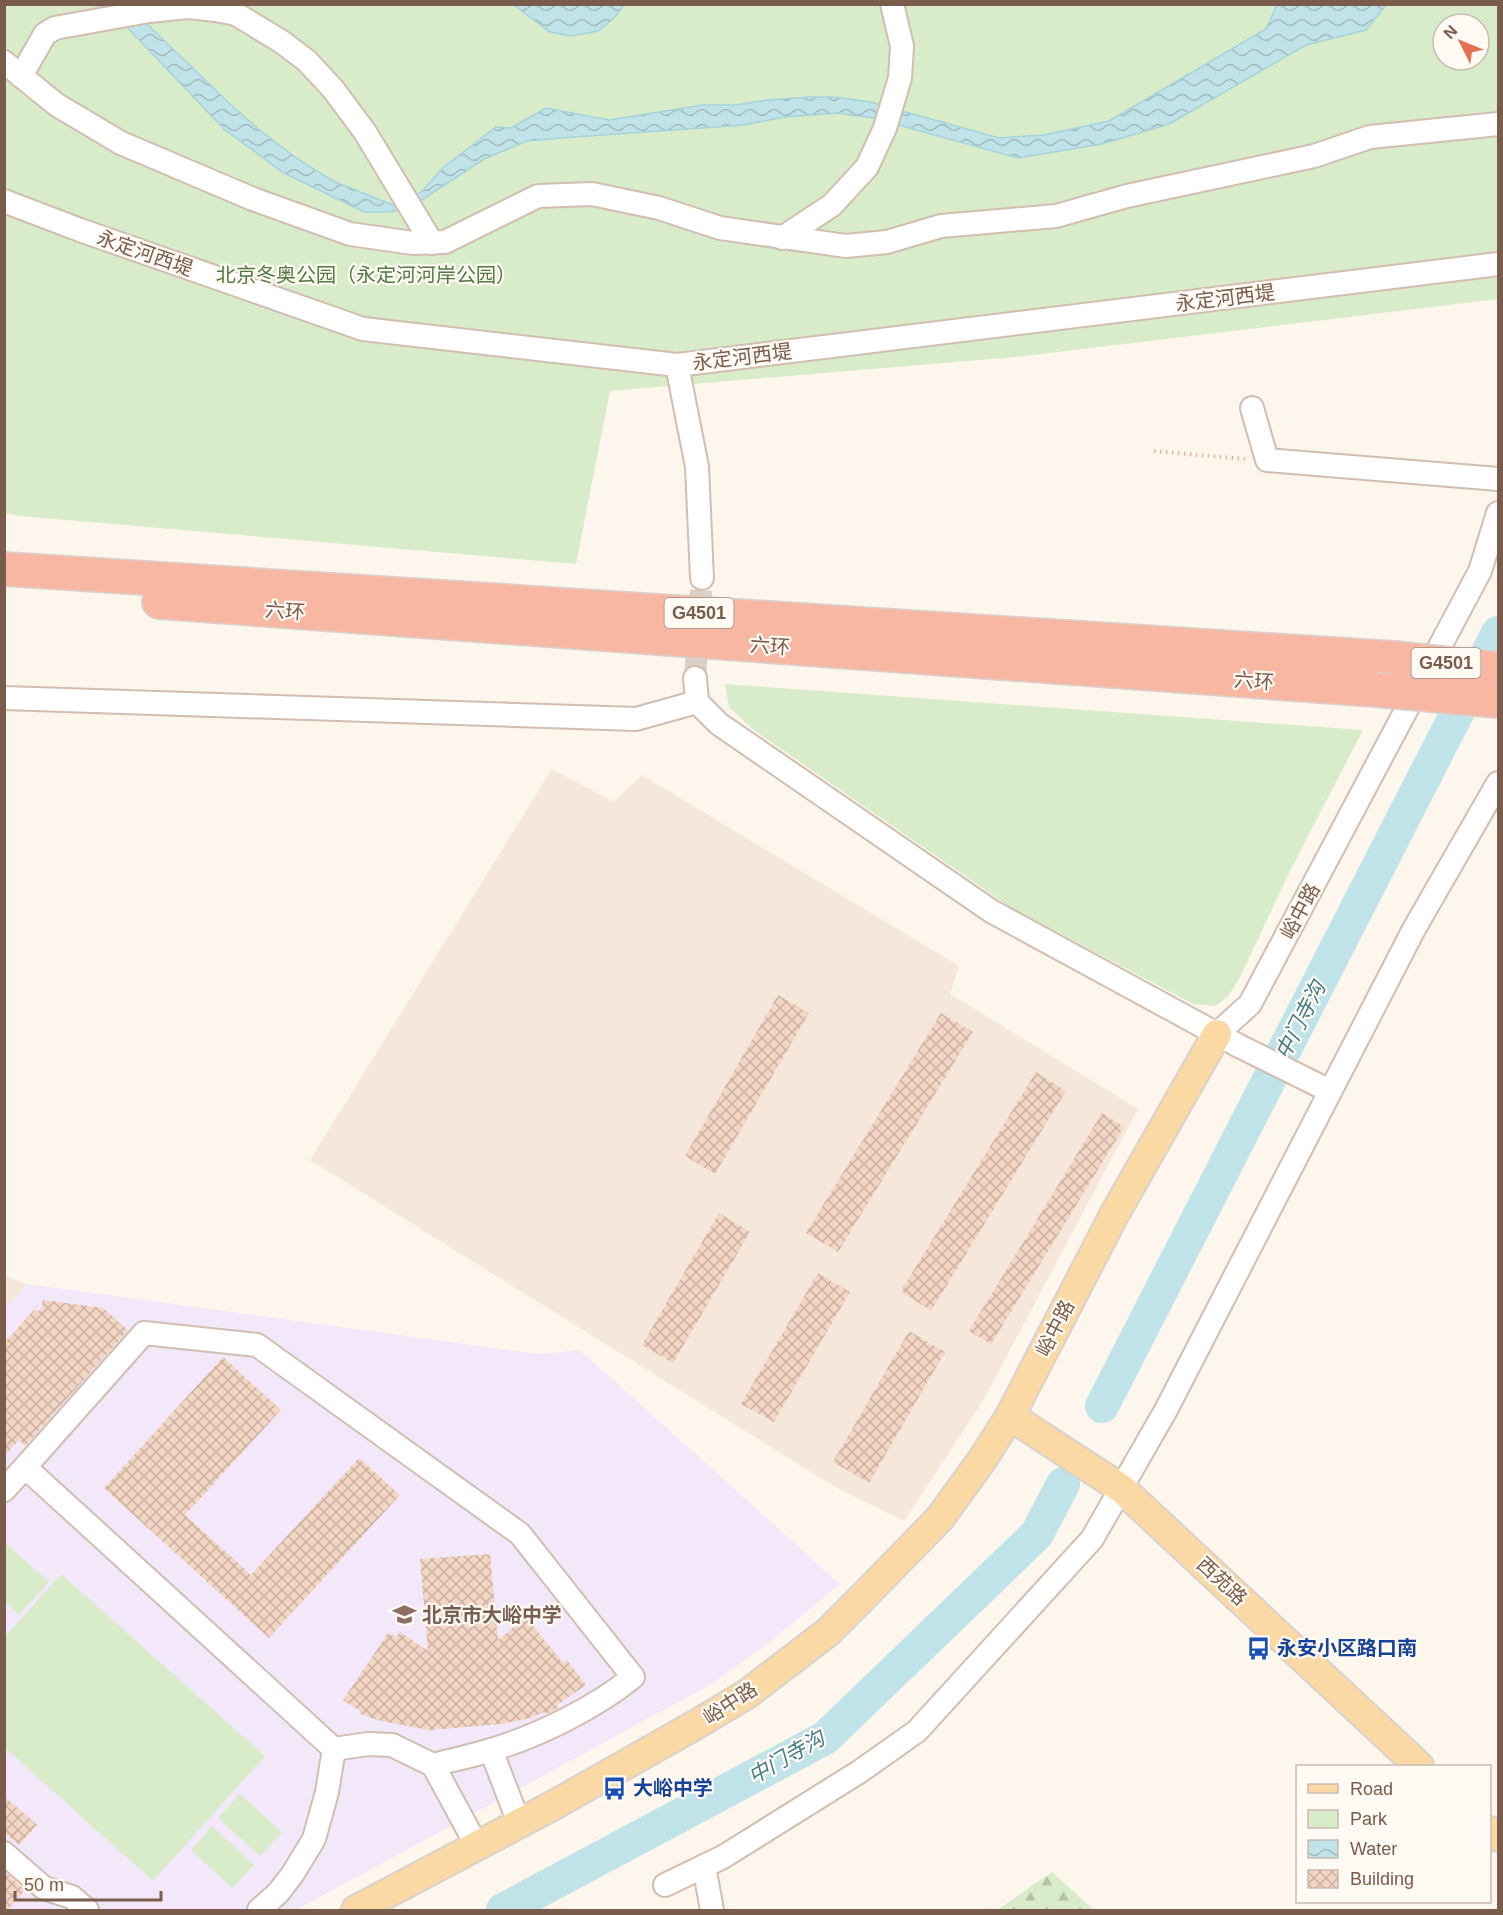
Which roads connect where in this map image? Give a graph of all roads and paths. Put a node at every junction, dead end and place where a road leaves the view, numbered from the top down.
1 (892, 4) edge
2 (237, 9) edge
3 (13, 69) edge
4 (1498, 124) edge
5 (4, 201) edge
6 (782, 238) junction
7 (432, 243) junction
8 (1498, 264) edge
9 (677, 365) junction
10 (1252, 408) dead end
11 (1154, 451) dead end
12 (1267, 460) junction
13 (1498, 478) edge
14 (1498, 513) edge
15 (4, 563) edge
16 (20, 571) edge
17 (702, 578) tunnel mouth
18 (4, 591) edge
19 (1498, 669) edge
20 (695, 678) tunnel mouth
21 (4, 698) edge
22 (1498, 701) edge
23 (697, 702) junction
24 (1498, 783) edge
25 (1228, 1040) junction
26 (1329, 1091) junction
27 (1010, 1416) junction
28 (25, 1467) junction
29 (1122, 1489) junction
30 (4, 1490) edge
31 (334, 1749) junction
32 (491, 1750) junction
33 (433, 1765) junction
34 (1417, 1765) edge
35 (519, 1823) junction
36 (477, 1846) junction
37 (4, 1852) edge
38 (704, 1866) junction
39 (665, 1885) dead end
40 (87, 1911) edge
41 (259, 1911) edge
42 (356, 1911) edge
43 (712, 1911) edge

1 - 6 street
2 - 3 street
2 - 7 street
3 - 7 street
4 - 6 street
5 - 9 street, 永定河西堤
6 - 7 street
8 - 9 street, 永定河西堤
9 - 17 street
10 - 12 street
11 - 12 path
12 - 13 street
14 - 25 street, 峪中路
15 - 16 highway, 六环
16 - 19 highway, 六环 / G4501, bridge
18 - 22 highway, 六环 / G4501, bridge
20 - 23 street
21 - 23 street
23 - 25 street
24 - 26 street
25 - 26 street
25 - 27 main road, 峪中路
26 - 29 street
27 - 29 main road, 西苑路
27 - 35 main road, 峪中路
28 - 30 street
28 - 31 street
28 - 32 street
29 - 34 main road, 西苑路
29 - 38 street
31 - 33 street
31 - 41 street
32 - 33 street
32 - 35 street
33 - 36 street
35 - 36 main road, 峪中路
36 - 42 main road, 峪中路
37 - 40 street
38 - 39 street
38 - 43 street

